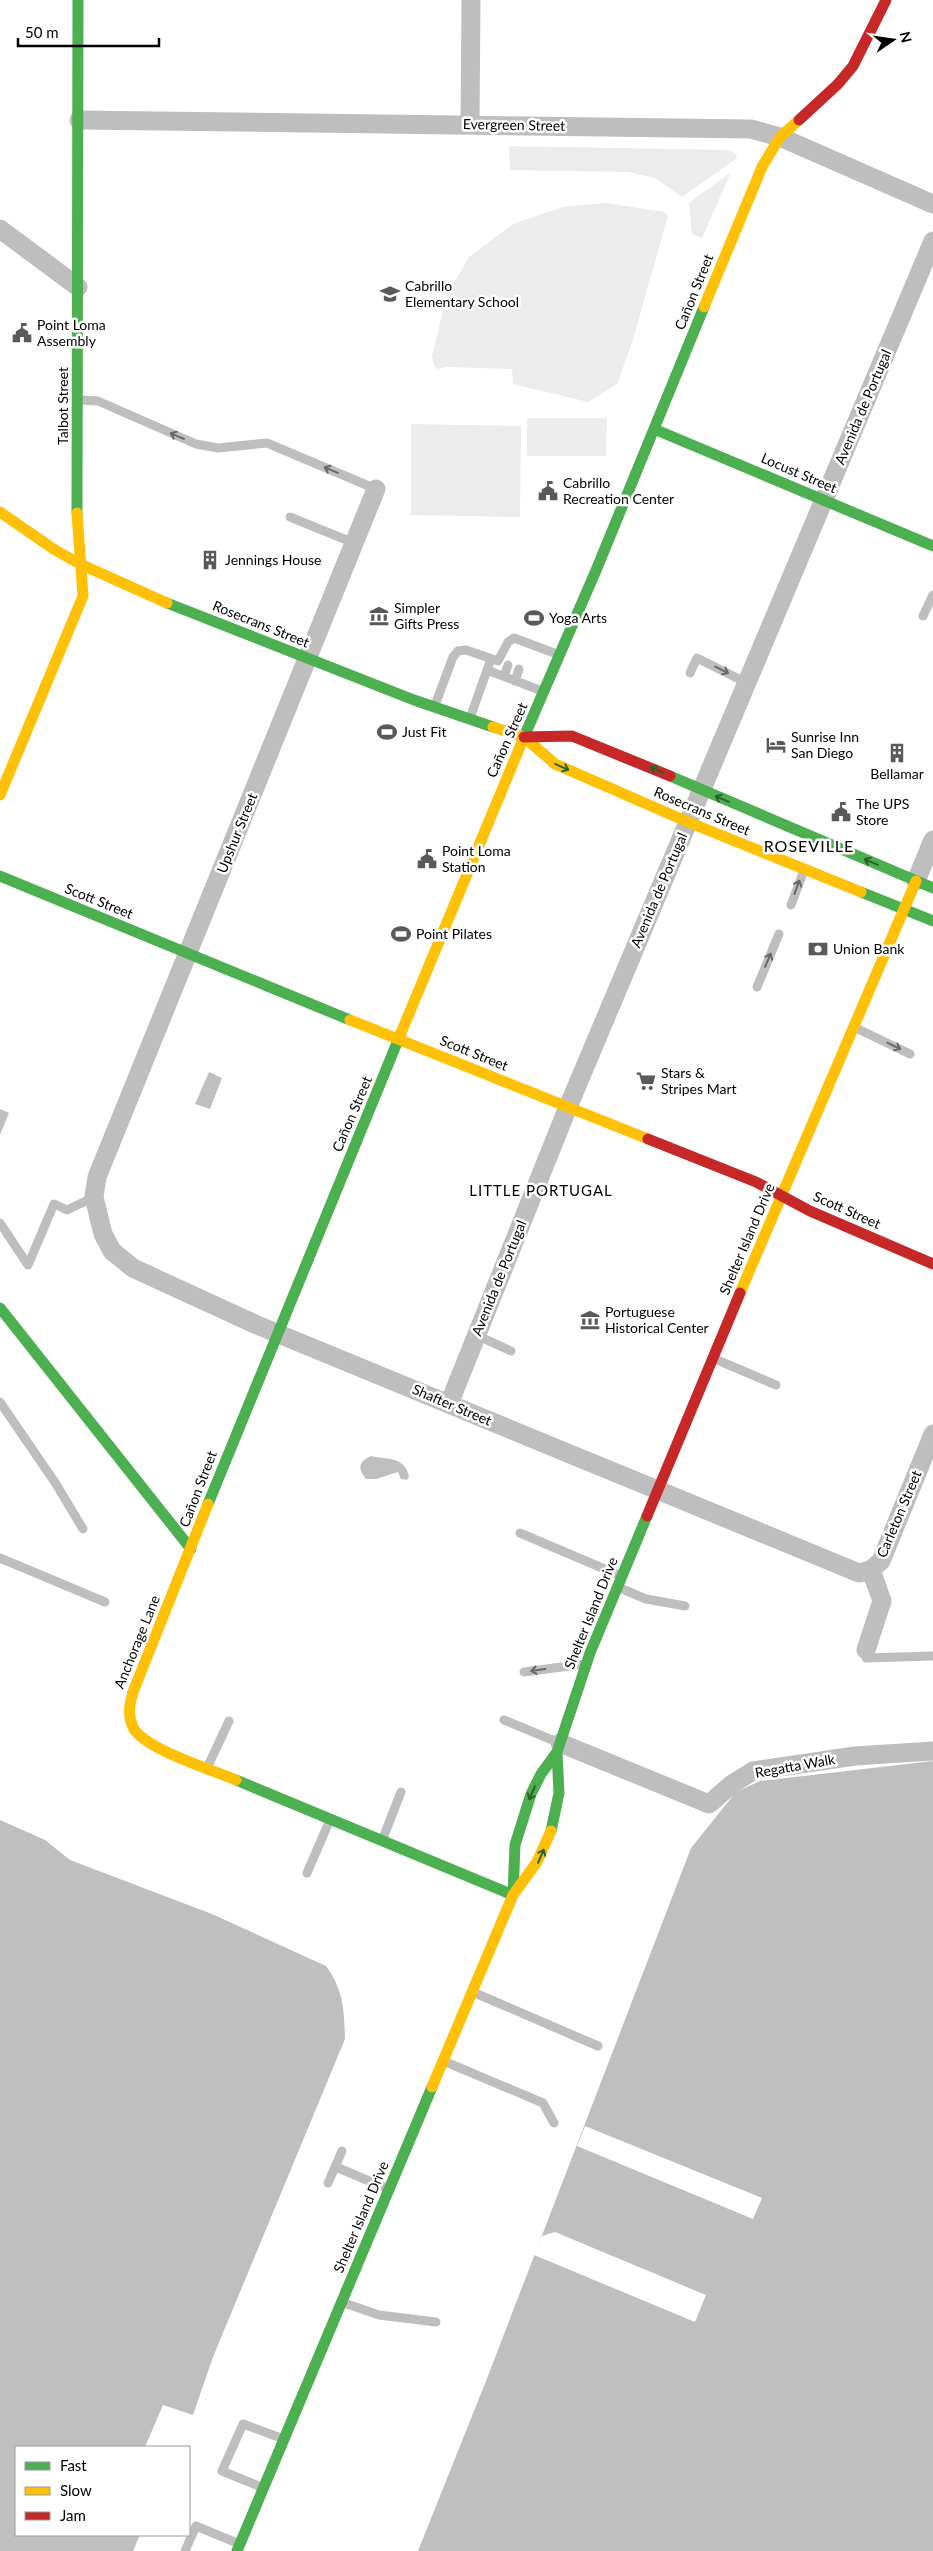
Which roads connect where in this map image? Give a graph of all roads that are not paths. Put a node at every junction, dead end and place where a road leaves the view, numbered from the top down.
1 (471, 0) edge
2 (886, 0) edge
3 (74, 2) edge
4 (79, 120) junction
5 (470, 124) junction
6 (780, 136) junction
7 (933, 204) edge
8 (0, 229) edge
9 (933, 241) edge
10 (78, 287) junction
11 (79, 399) junction
12 (654, 429) junction
13 (376, 489) joint
14 (824, 500) junction
15 (0, 512) edge
16 (290, 517) dead end
17 (354, 543) junction
18 (933, 546) edge
19 (80, 564) junction
20 (933, 595) edge
21 (923, 616) dead end
22 (560, 655) junction
23 (307, 659) junction
24 (491, 659) junction
25 (508, 665) dead end
26 (487, 670) junction
27 (519, 670) dead end
28 (690, 673) dead end
29 (504, 676) junction
30 (515, 680) junction
31 (747, 682) junction
32 (544, 692) junction
33 (434, 707) junction
34 (470, 719) junction
35 (524, 738) junction
36 (701, 790) junction
37 (0, 794) edge
38 (688, 822) junction
39 (933, 840) edge
40 (804, 868) junction
41 (0, 876) edge
42 (925, 884) edge
43 (791, 905) dead end
44 (905, 909) junction
45 (933, 921) edge
46 (779, 934) dead end
47 (188, 954) junction
48 (757, 987) dead end
49 (854, 1026) junction
50 (399, 1038) junction
51 (910, 1054) dead end
52 (568, 1107) junction
53 (97, 1177) joint
54 (94, 1197) junction
55 (782, 1198) junction
56 (0, 1222) edge
57 (933, 1264) edge
58 (0, 1308) edge
59 (277, 1332) junction
60 (476, 1335) junction
61 (511, 1351) dead end
62 (713, 1358) junction
63 (776, 1385) dead end
64 (0, 1402) edge
65 (449, 1404) junction
66 (933, 1434) edge
67 (658, 1489) junction
68 (83, 1529) dead end
69 (520, 1533) dead end
70 (191, 1549) junction
71 (0, 1558) edge
72 (871, 1570) junction
73 (620, 1582) junction
74 (104, 1602) dead end
75 (685, 1606) dead end
76 (866, 1654) joint
77 (933, 1656) edge
78 (586, 1664) junction
79 (524, 1672) dead end
80 (504, 1720) dead end
81 (230, 1721) dead end
82 (559, 1747) junction
83 (933, 1751) edge
84 (207, 1768) junction
85 (401, 1792) dead end
86 (331, 1819) junction
87 (382, 1841) junction
88 (307, 1873) dead end
89 (513, 1895) junction
90 (472, 1991) junction
91 (598, 2046) dead end
92 (443, 2061) junction
93 (554, 2123) dead end
94 (342, 2151) dead end
95 (336, 2167) junction
96 (328, 2183) dead end
97 (390, 2190) junction
98 (342, 2302) junction
99 (436, 2322) dead end
100 (284, 2439) junction
101 (263, 2488) junction
102 (238, 2547) edge
103 (186, 2551) edge

1 - 5 street
2 - 6 main road, Cañon Street
3 - 4 main road, Talbot Street
4 - 5 street, Evergreen Street
4 - 10 main road, Talbot Street
5 - 6 street, Evergreen Street
6 - 7 street, Evergreen Street
6 - 12 main road, Cañon Street
8 - 10 street
9 - 14 street, Avenida de Portugal
10 - 11 main road, Talbot Street
13 -> 11 lane
11 - 19 main road, Talbot Street
12 - 14 main road, Locust Street
12 - 22 main road, Cañon Street
13 - 17 street, Upshur Street
14 - 18 main road, Locust Street
14 - 31 street, Avenida de Portugal
15 - 19 main road, Rosecrans Street
16 - 17 lane
17 - 23 street, Upshur Street
19 - 23 main road, Rosecrans Street
19 - 37 main road, Talbot Street
20 - 21 lane
22 - 24 lane
22 - 32 main road, Cañon Street
23 - 33 main road, Rosecrans Street
23 - 47 street, Upshur Street
24 - 26 lane
24 - 33 lane
25 - 29 lane
26 - 29 lane
26 - 34 lane
27 - 30 lane
28 -> 31 lane
29 - 30 lane
30 - 32 lane
31 - 36 street, Avenida de Portugal
32 - 35 main road, Cañon Street
33 - 34 main road, Rosecrans Street
34 - 35 main road, Rosecrans Street
36 -> 35 main road, Rosecrans Street
35 -> 38 main road, Rosecrans Street
35 - 50 main road, Cañon Street
36 - 38 street, Avenida de Portugal
42 -> 36 main road, Rosecrans Street
38 - 40 main road, Rosecrans Street
38 - 52 street, Avenida de Portugal
39 - 42 street
43 -> 40 lane
40 - 44 main road, Rosecrans Street
41 - 47 main road, Scott Street
42 - 44 main road, Shelter Island Drive
44 - 45 main road, Rosecrans Street
44 - 49 main road, Shelter Island Drive
48 -> 46 lane
47 - 50 main road, Scott Street
47 - 53 street, Upshur Street
49 -> 51 lane
49 - 55 main road, Shelter Island Drive
50 - 52 main road, Scott Street
50 - 59 main road, Cañon Street
52 - 55 main road, Scott Street
52 - 60 street, Avenida de Portugal
53 - 54 street, Shafter Street
54 - 56 lane
54 - 59 street, Shafter Street
55 - 57 main road, Scott Street
55 - 62 main road, Shelter Island Drive
58 - 70 main road
59 - 65 street, Shafter Street
59 - 70 main road, Cañon Street
60 - 61 lane
60 - 65 street, Avenida de Portugal
62 - 63 lane
62 - 67 main road, Shelter Island Drive
64 - 68 lane
65 - 67 street, Shafter Street
66 - 72 street, Carleton Street
67 - 72 street, Shafter Street
67 - 73 main road, Shelter Island Drive
69 - 73 lane
70 - 84 main road, Anchorage Lane
71 - 74 lane
72 - 76 street, Carleton Street
73 - 75 lane
73 - 78 main road, Shelter Island Drive
76 - 77 lane
78 -> 79 lane
78 - 82 main road, Shelter Island Drive
80 - 82 lane
81 - 84 lane
82 - 83 street, Regatta Walk
82 -> 89 main road, Shelter Island Drive
89 -> 82 main road, Shelter Island Drive
84 - 86 main road, Anchorage Lane
85 - 87 lane
86 - 87 main road, Anchorage Lane
86 - 88 lane
87 - 89 main road, Anchorage Lane
89 - 90 main road, Shelter Island Drive
90 - 91 lane
90 - 92 main road, Shelter Island Drive
92 - 93 lane
92 - 97 main road, Shelter Island Drive
94 - 95 lane
95 - 96 lane
95 - 97 lane
97 - 98 main road, Shelter Island Drive
98 - 99 lane
98 - 100 main road, Shelter Island Drive
100 - 101 main road, Shelter Island Drive
100 - 101 lane
101 - 102 main road, Shelter Island Drive
102 - 103 lane

